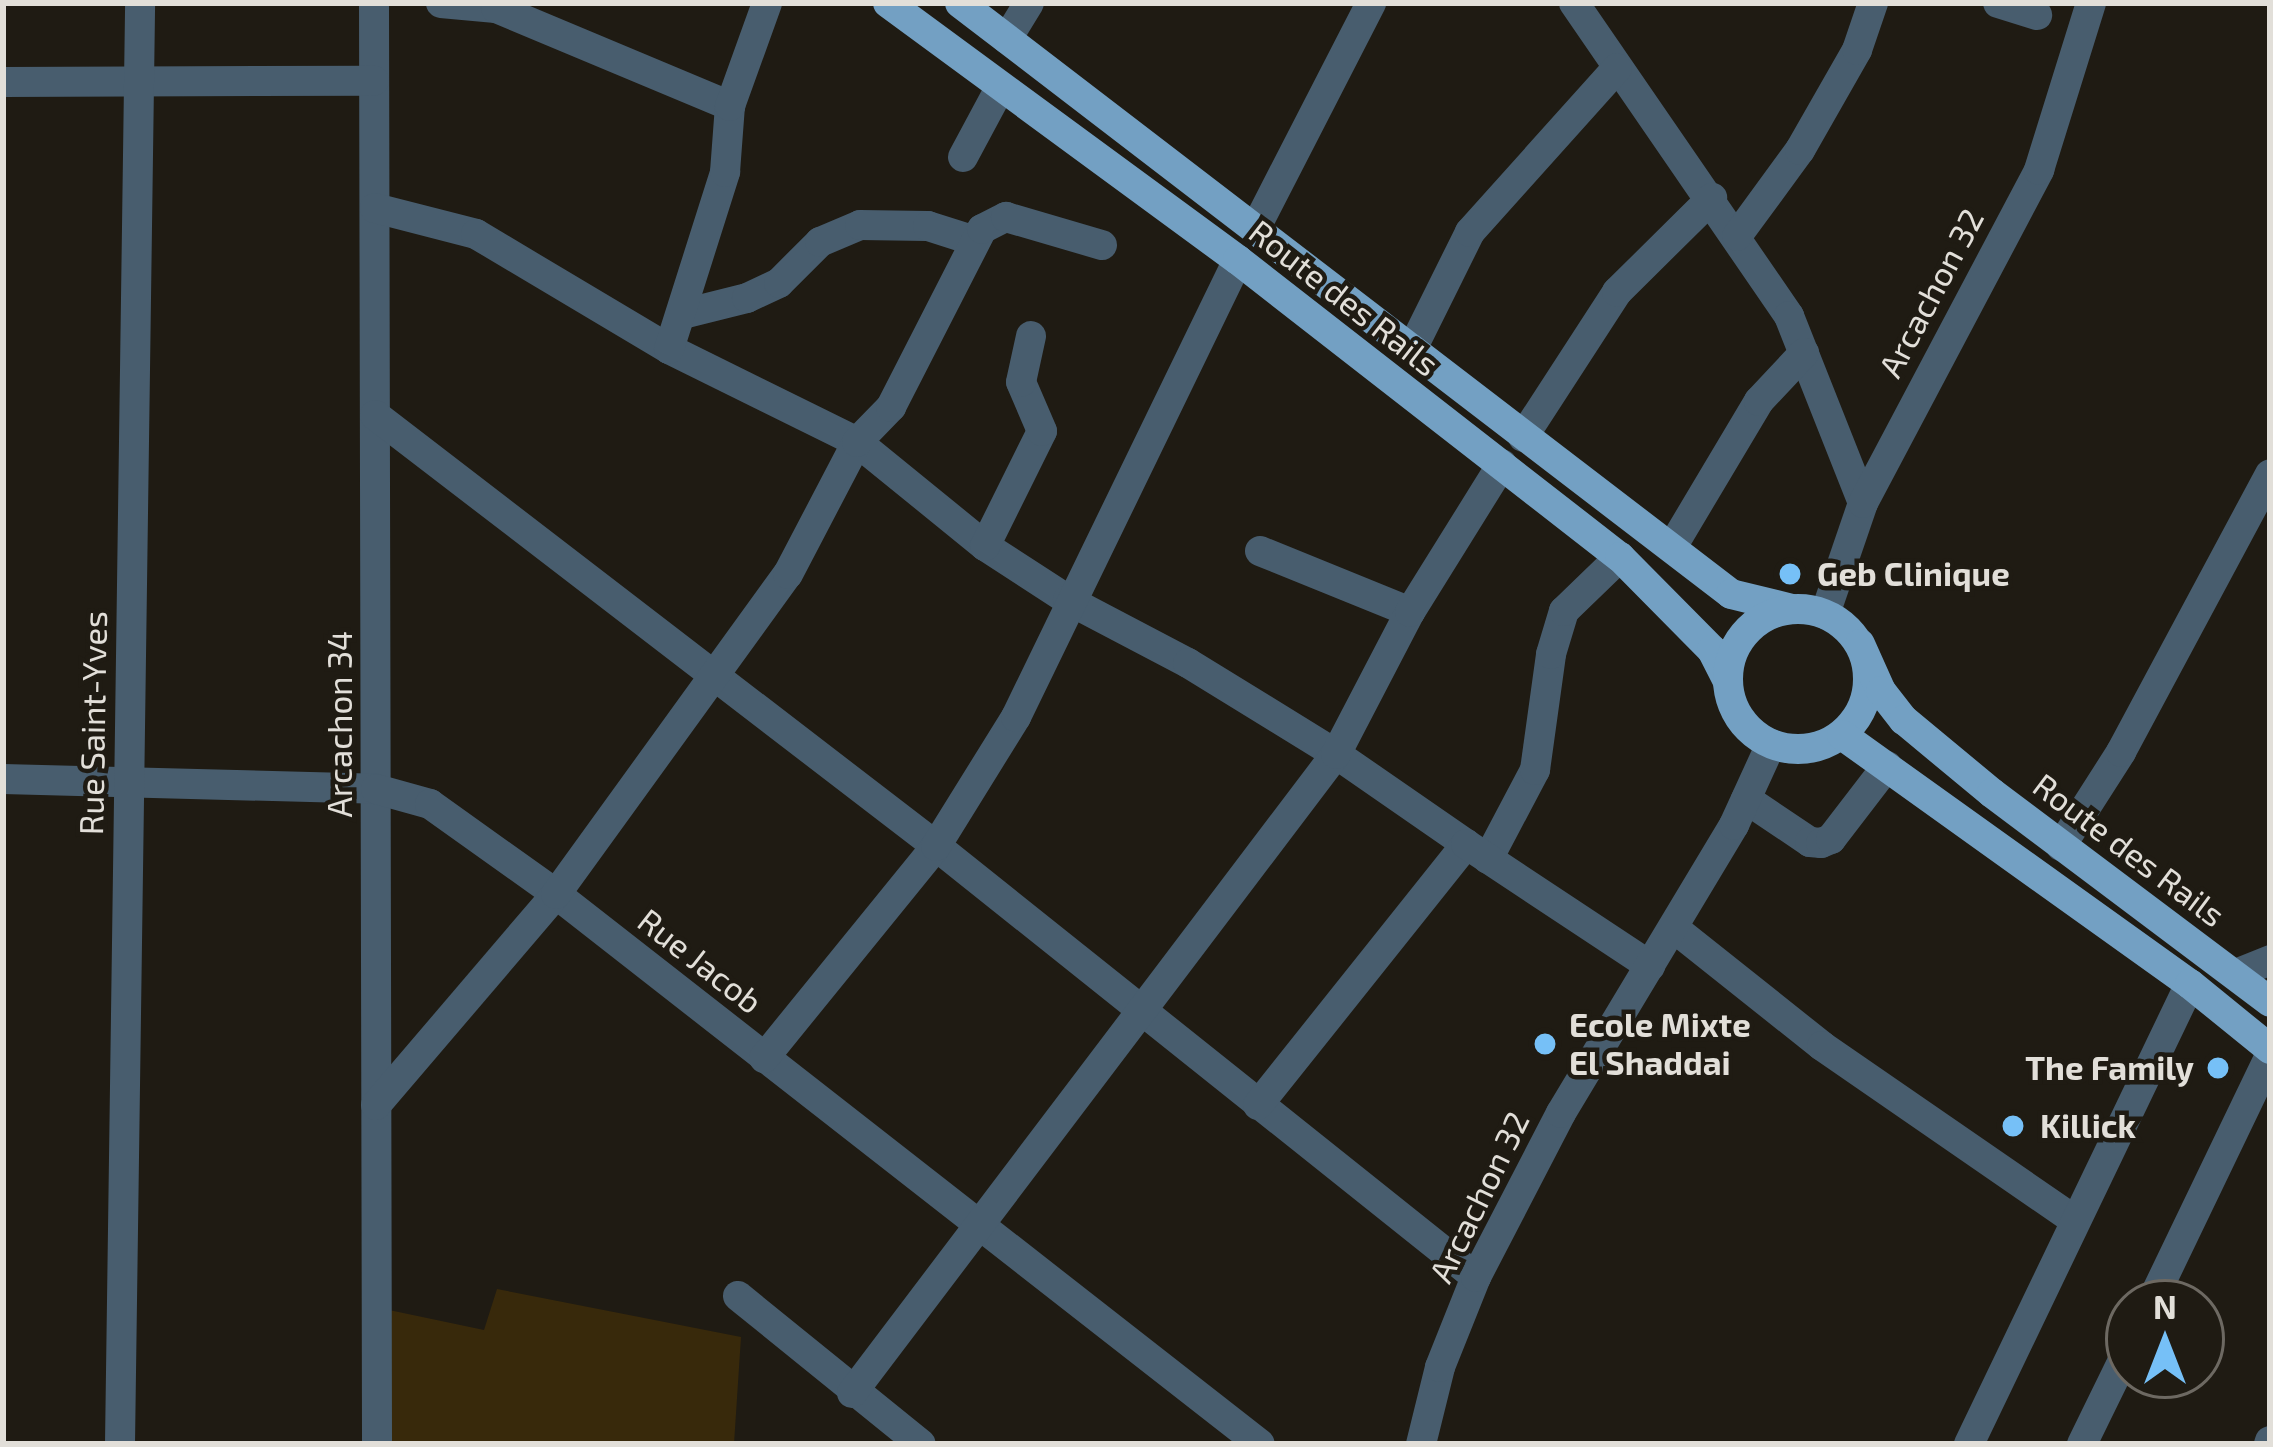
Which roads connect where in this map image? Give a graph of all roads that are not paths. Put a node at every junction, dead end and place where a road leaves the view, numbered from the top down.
1 (140, 3) edge
2 (374, 3) edge
3 (440, 3) edge
4 (767, 3) edge
5 (888, 3) edge
6 (960, 3) edge
7 (1029, 3) edge
8 (1371, 3) edge
9 (1574, 3) edge
10 (1874, 3) edge
11 (1998, 3) edge
12 (2091, 3) edge
13 (497, 6) edge
14 (2037, 15) dead end
15 (1007, 39) junction
16 (1617, 68) junction
17 (374, 81) junction
18 (3, 82) edge
19 (139, 82) junction
20 (1000, 88) junction
21 (730, 106) junction
22 (963, 157) dead end
23 (1712, 198) junction
24 (375, 208) junction
25 (1255, 229) junction
26 (1737, 236) junction
27 (975, 241) junction
28 (1102, 245) dead end
29 (1238, 260) junction
30 (683, 314) junction
31 (1031, 336) dead end
32 (669, 349) junction
33 (1411, 351) junction
34 (1804, 353) junction
35 (375, 415) junction
36 (1523, 437) junction
37 (856, 442) junction
38 (1502, 464) junction
39 (2270, 474) edge
40 (1863, 503) junction
41 (985, 546) junction
42 (1672, 548) junction
43 (1260, 551) dead end
44 (1620, 557) junction
45 (1068, 600) junction
46 (1792, 609) junction
47 (1410, 612) junction
48 (1825, 614) junction
49 (1860, 644) junction
50 (716, 678) junction
51 (1728, 680) junction
52 (1842, 734) junction
53 (1772, 745) junction
54 (1336, 754) junction
55 (1887, 766) junction
56 (3, 779) edge
57 (129, 779) junction
58 (376, 789) junction
59 (1746, 799) junction
60 (936, 846) junction
61 (2061, 846) junction
62 (1477, 852) junction
63 (556, 894) junction
64 (1675, 929) junction
65 (2270, 960) edge
66 (1650, 966) junction
67 (2236, 974) junction
68 (2190, 984) junction
69 (2270, 1002) edge
70 (1143, 1013) junction
71 (2270, 1053) edge
72 (764, 1058) junction
73 (376, 1105) junction
74 (1258, 1105) junction
75 (2073, 1219) junction
76 (981, 1221) junction
77 (1476, 1277) junction
78 (2162, 1279) edge
79 (738, 1296) dead end
80 (852, 1394) junction
81 (2105, 1396) edge
82 (119, 1444) edge
83 (377, 1444) edge
84 (921, 1444) edge
85 (1260, 1444) edge
86 (1421, 1444) edge
87 (1969, 1444) edge
88 (2081, 1444) edge

1 - 19 street, Rue Saint-Yves
2 - 17 street, Arcachon 34
3 - 13 street
4 - 21 street
5 - 20 main road, Route des Rails
6 - 15 main road, Route des Rails
7 - 15 street
8 - 25 street
9 - 16 street
10 - 26 street
11 - 14 street
12 - 40 street, Arcachon 32
13 - 21 street
15 - 25 main road, Route des Rails
16 - 23 street
16 - 33 street
17 - 19 street
17 - 24 street, Arcachon 34
18 - 19 street
19 - 57 street, Rue Saint-Yves
20 - 22 street
20 - 29 main road, Route des Rails
21 - 30 street
23 - 26 street
23 - 36 street
24 - 32 street
24 - 35 street, Arcachon 34
25 - 33 main road, Route des Rails
26 - 34 street
27 - 28 street
27 - 30 street
27 - 37 street
29 - 38 main road, Route des Rails
29 - 45 street
30 - 32 street
31 - 41 street
32 - 37 street
33 - 36 main road, Route des Rails
34 - 40 street
34 - 42 street
35 - 50 street
35 - 58 street, Arcachon 34
36 - 42 main road, Route des Rails
37 - 41 street
37 - 50 street
38 - 44 main road, Route des Rails
38 - 47 street
39 - 61 street
40 - 48 street, Arcachon 32
41 - 45 street
42 - 46 main road, Route des Rails
43 - 47 street
44 - 51 main road, Route des Rails
44 - 62 street
45 - 54 street
45 - 60 street
46 - 48 main road
46 - 51 main road
47 - 54 street
48 - 49 main road
49 - 52 main road
49 - 61 main road, Route des Rails
50 - 60 street
50 - 63 street
51 - 53 main road
52 - 53 main road
52 - 55 main road
53 - 59 street, Arcachon 32
54 - 62 street
54 - 70 street
55 - 59 street
55 - 68 main road
56 - 57 street, Rue Jacob
57 - 58 street, Rue Jacob
57 - 82 street, Rue Saint-Yves
58 - 63 street, Rue Jacob
58 - 73 street, Arcachon 34
59 - 64 street, Arcachon 32
60 - 70 street
60 - 72 street
61 - 67 main road, Route des Rails
62 - 66 street
62 - 74 street
63 - 72 street, Rue Jacob
63 - 73 street
64 - 66 street, Arcachon 32
64 - 75 street
65 - 67 street
66 - 77 street, Arcachon 32
67 - 69 main road, Route des Rails
68 - 71 main road
68 - 75 street
70 - 74 street
70 - 76 street
71 - 78 street
72 - 76 street, Rue Jacob
73 - 83 street, Arcachon 34
74 - 77 street
75 - 87 street
76 - 80 street
76 - 85 street, Rue Jacob
77 - 86 street, Arcachon 32
79 - 80 street
80 - 84 street
81 - 88 street

